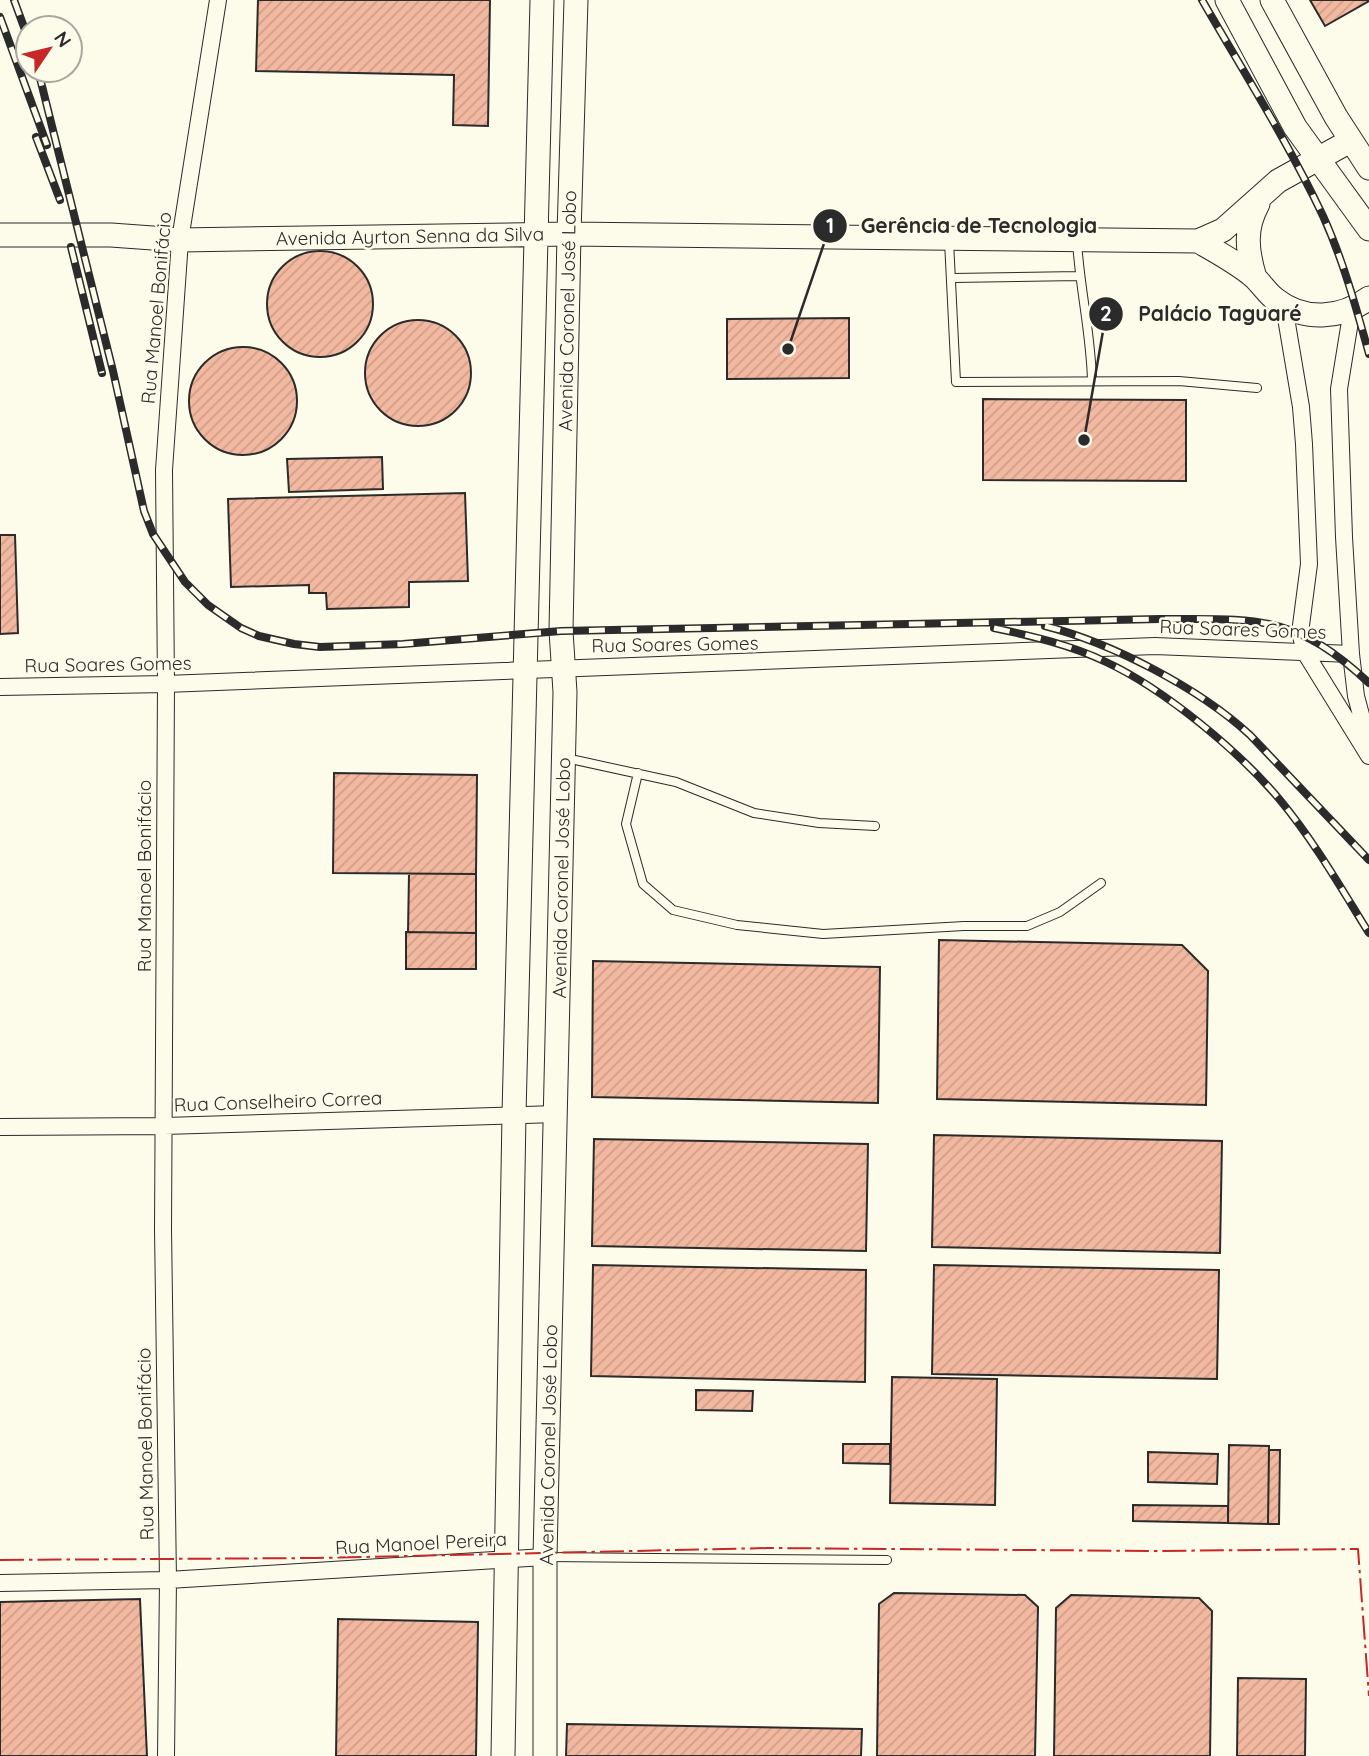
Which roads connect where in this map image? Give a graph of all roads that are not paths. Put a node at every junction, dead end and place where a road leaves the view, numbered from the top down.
1 (218, 0) edge
2 (542, 0) edge
3 (576, 0) edge
4 (1227, 0) edge
5 (1272, 0) edge
6 (1350, 141) junction
7 (1318, 158) junction
8 (1369, 169) edge
9 (1266, 192) junction
10 (1369, 229) edge
11 (536, 234) junction
12 (569, 234) junction
13 (0, 236) edge
14 (949, 238) junction
15 (1077, 239) junction
16 (180, 240) junction
17 (1198, 241) junction
18 (1079, 276) junction
19 (953, 278) junction
20 (1255, 278) junction
21 (1360, 304) edge
22 (1284, 306) junction
23 (1092, 381) junction
24 (1257, 388) dead end
25 (1306, 654) junction
26 (1351, 654) junction
27 (563, 668) junction
28 (524, 670) junction
29 (166, 684) junction
30 (0, 687) edge
31 (1369, 745) edge
32 (1369, 756) edge
33 (564, 757) junction
34 (638, 773) junction
35 (875, 826) dead end
36 (1101, 883) dead end
37 (513, 1114) junction
38 (556, 1114) junction
39 (164, 1126) junction
40 (0, 1127) edge
41 (545, 1557) junction
42 (505, 1559) junction
43 (887, 1560) dead end
44 (168, 1580) junction
45 (0, 1583) edge
46 (166, 1756) edge
47 (503, 1756) edge
48 (545, 1756) edge

1 - 16 street, Rua Manoel Bonifácio
2 - 11 street, Avenida Coronel José Lobo
3 - 12 street, Avenida Coronel José Lobo
4 - 7 street
5 - 6 street
6 - 7 street, Avenida Ayrton Senna da Silva
6 - 8 street
7 - 9 street, Avenida Ayrton Senna da Silva
7 - 10 street
9 - 17 street, Avenida Ayrton Senna da Silva
9 - 20 street
11 - 12 street, Avenida Ayrton Senna da Silva
11 - 16 street, Avenida Ayrton Senna da Silva
11 - 28 street, Avenida Coronel José Lobo
12 - 14 street, Avenida Ayrton Senna da Silva
12 - 27 street, Avenida Coronel José Lobo
13 - 16 street, Avenida Ayrton Senna da Silva
14 - 15 street, Avenida Ayrton Senna da Silva
14 - 19 lane
15 - 17 street, Avenida Ayrton Senna da Silva
15 - 18 lane
16 - 29 street, Rua Manoel Bonifácio
17 - 20 street
18 - 19 lane
18 - 23 lane
19 - 23 lane
20 - 22 street
21 - 22 street
21 - 26 street
22 - 25 street
23 - 24 lane
25 - 26 street, Rua Soares Gomes
25 - 27 street, Rua Soares Gomes
25 - 32 street
26 - 31 street
27 - 28 street, Rua Soares Gomes
27 - 33 street, Avenida Coronel José Lobo
28 - 29 street, Rua Soares Gomes
28 - 37 street, Avenida Coronel José Lobo
29 - 30 street, Rua Soares Gomes
29 - 39 street, Rua Manoel Bonifácio
33 - 34 lane
33 - 38 street, Avenida Coronel José Lobo
34 - 35 lane
34 - 36 lane
37 - 38 street, Rua Conselheiro Correa
37 - 39 street, Rua Conselheiro Correa
37 - 42 street, Avenida Coronel José Lobo
38 - 41 street, Avenida Coronel José Lobo
39 - 40 street, Rua Conselheiro Correa
39 - 44 street, Rua Manoel Bonifácio
41 - 42 street, Rua Manoel Pereira
41 - 43 lane, Rua Manoel Pereira
41 - 48 street, Avenida Coronel José Lobo
42 - 44 street, Rua Manoel Pereira
42 - 47 street, Avenida Coronel José Lobo
44 - 45 street, Rua Manoel Pereira
44 - 46 street, Rua Manoel Bonifácio

